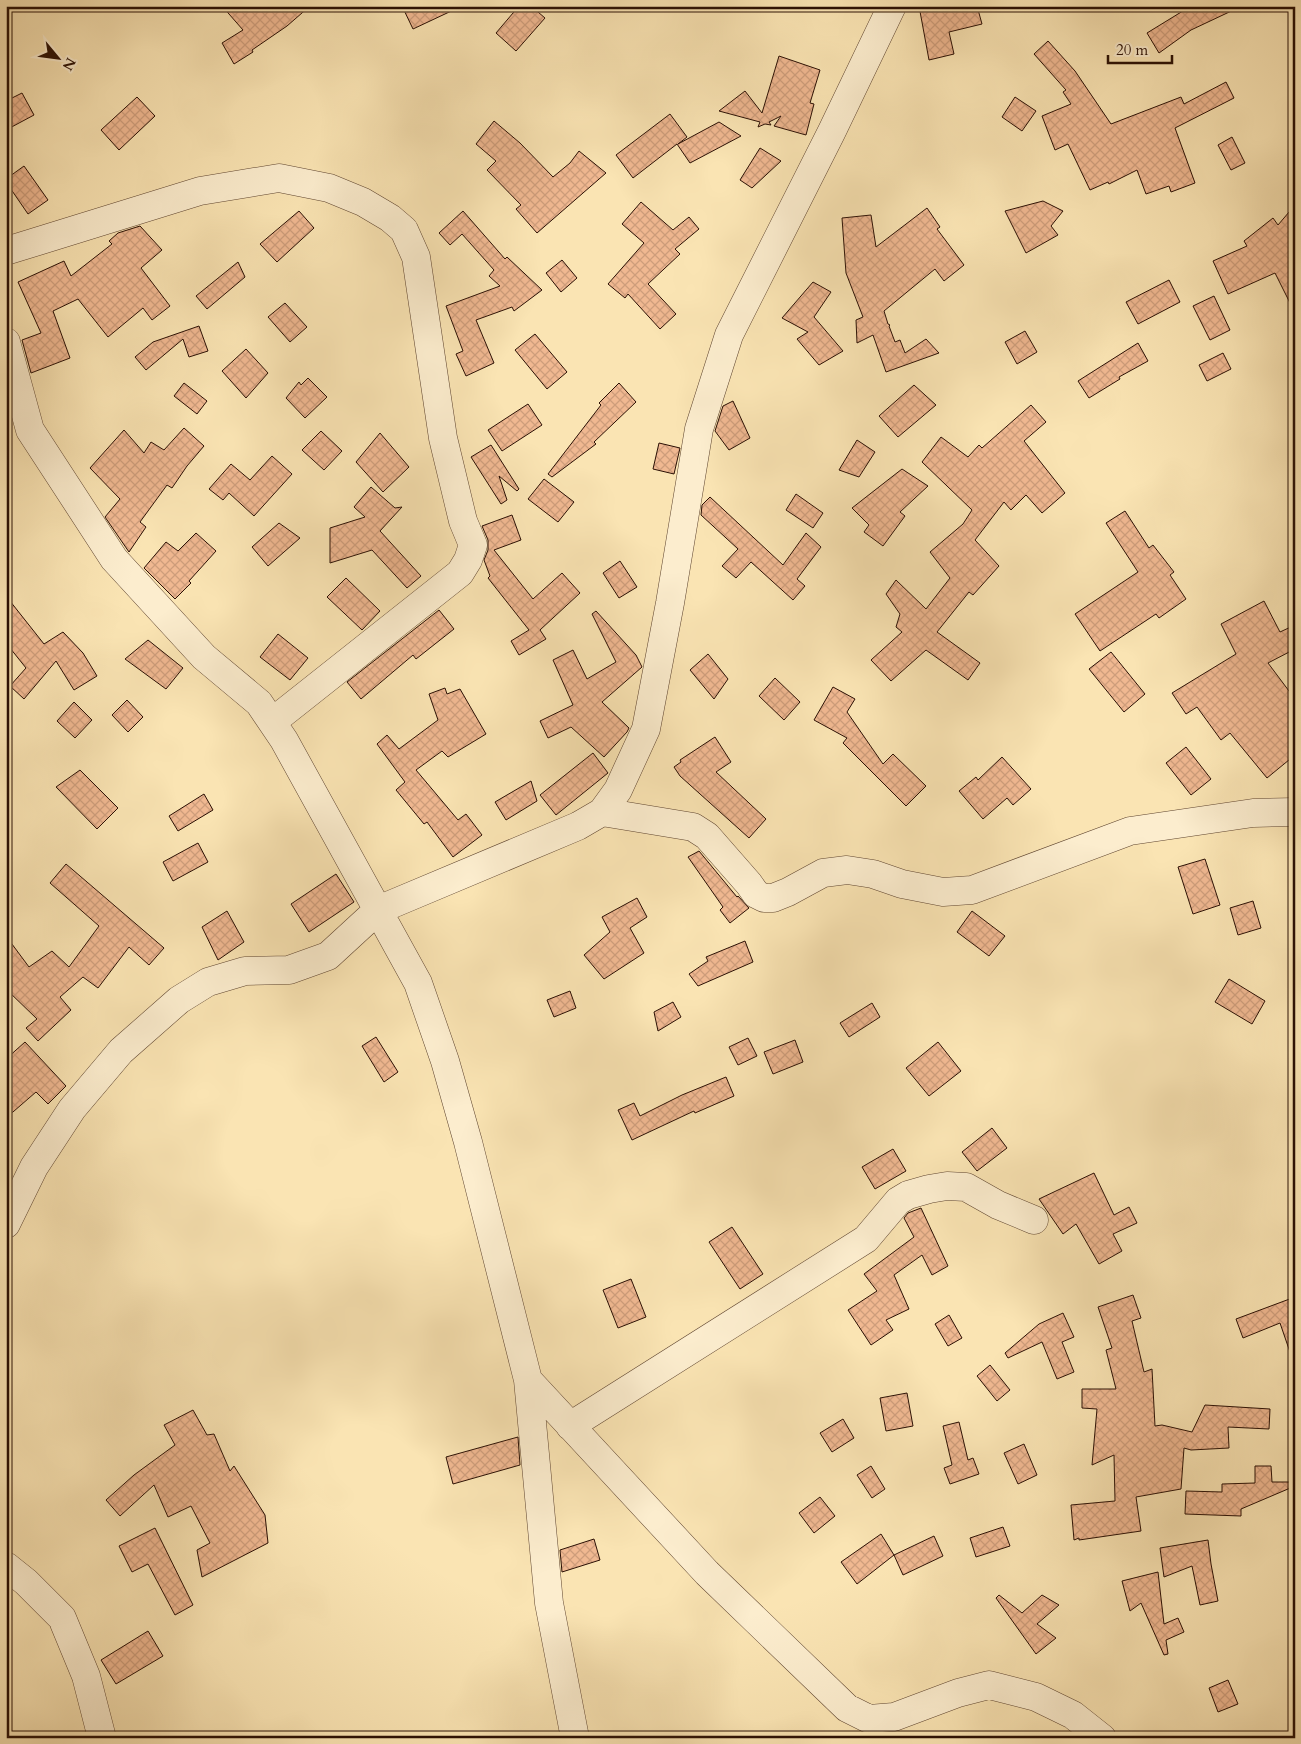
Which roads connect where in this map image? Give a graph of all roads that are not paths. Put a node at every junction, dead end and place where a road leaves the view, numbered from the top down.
1 (892, 6) edge
2 (6, 251) edge
3 (6, 342) edge
4 (272, 722) junction
5 (602, 812) junction
6 (1295, 812) edge
7 (378, 910) junction
8 (1034, 1220) dead end
9 (6, 1224) edge
10 (528, 1380) junction
11 (570, 1426) junction
12 (6, 1566) edge
13 (102, 1738) edge
14 (575, 1738) edge
15 (1102, 1738) edge

1 - 5 street
2 - 4 street
3 - 4 street
4 - 7 street
5 - 6 street
5 - 7 street
7 - 9 street
7 - 10 street
8 - 11 street
10 - 11 street
10 - 14 street
11 - 15 street
12 - 13 street

